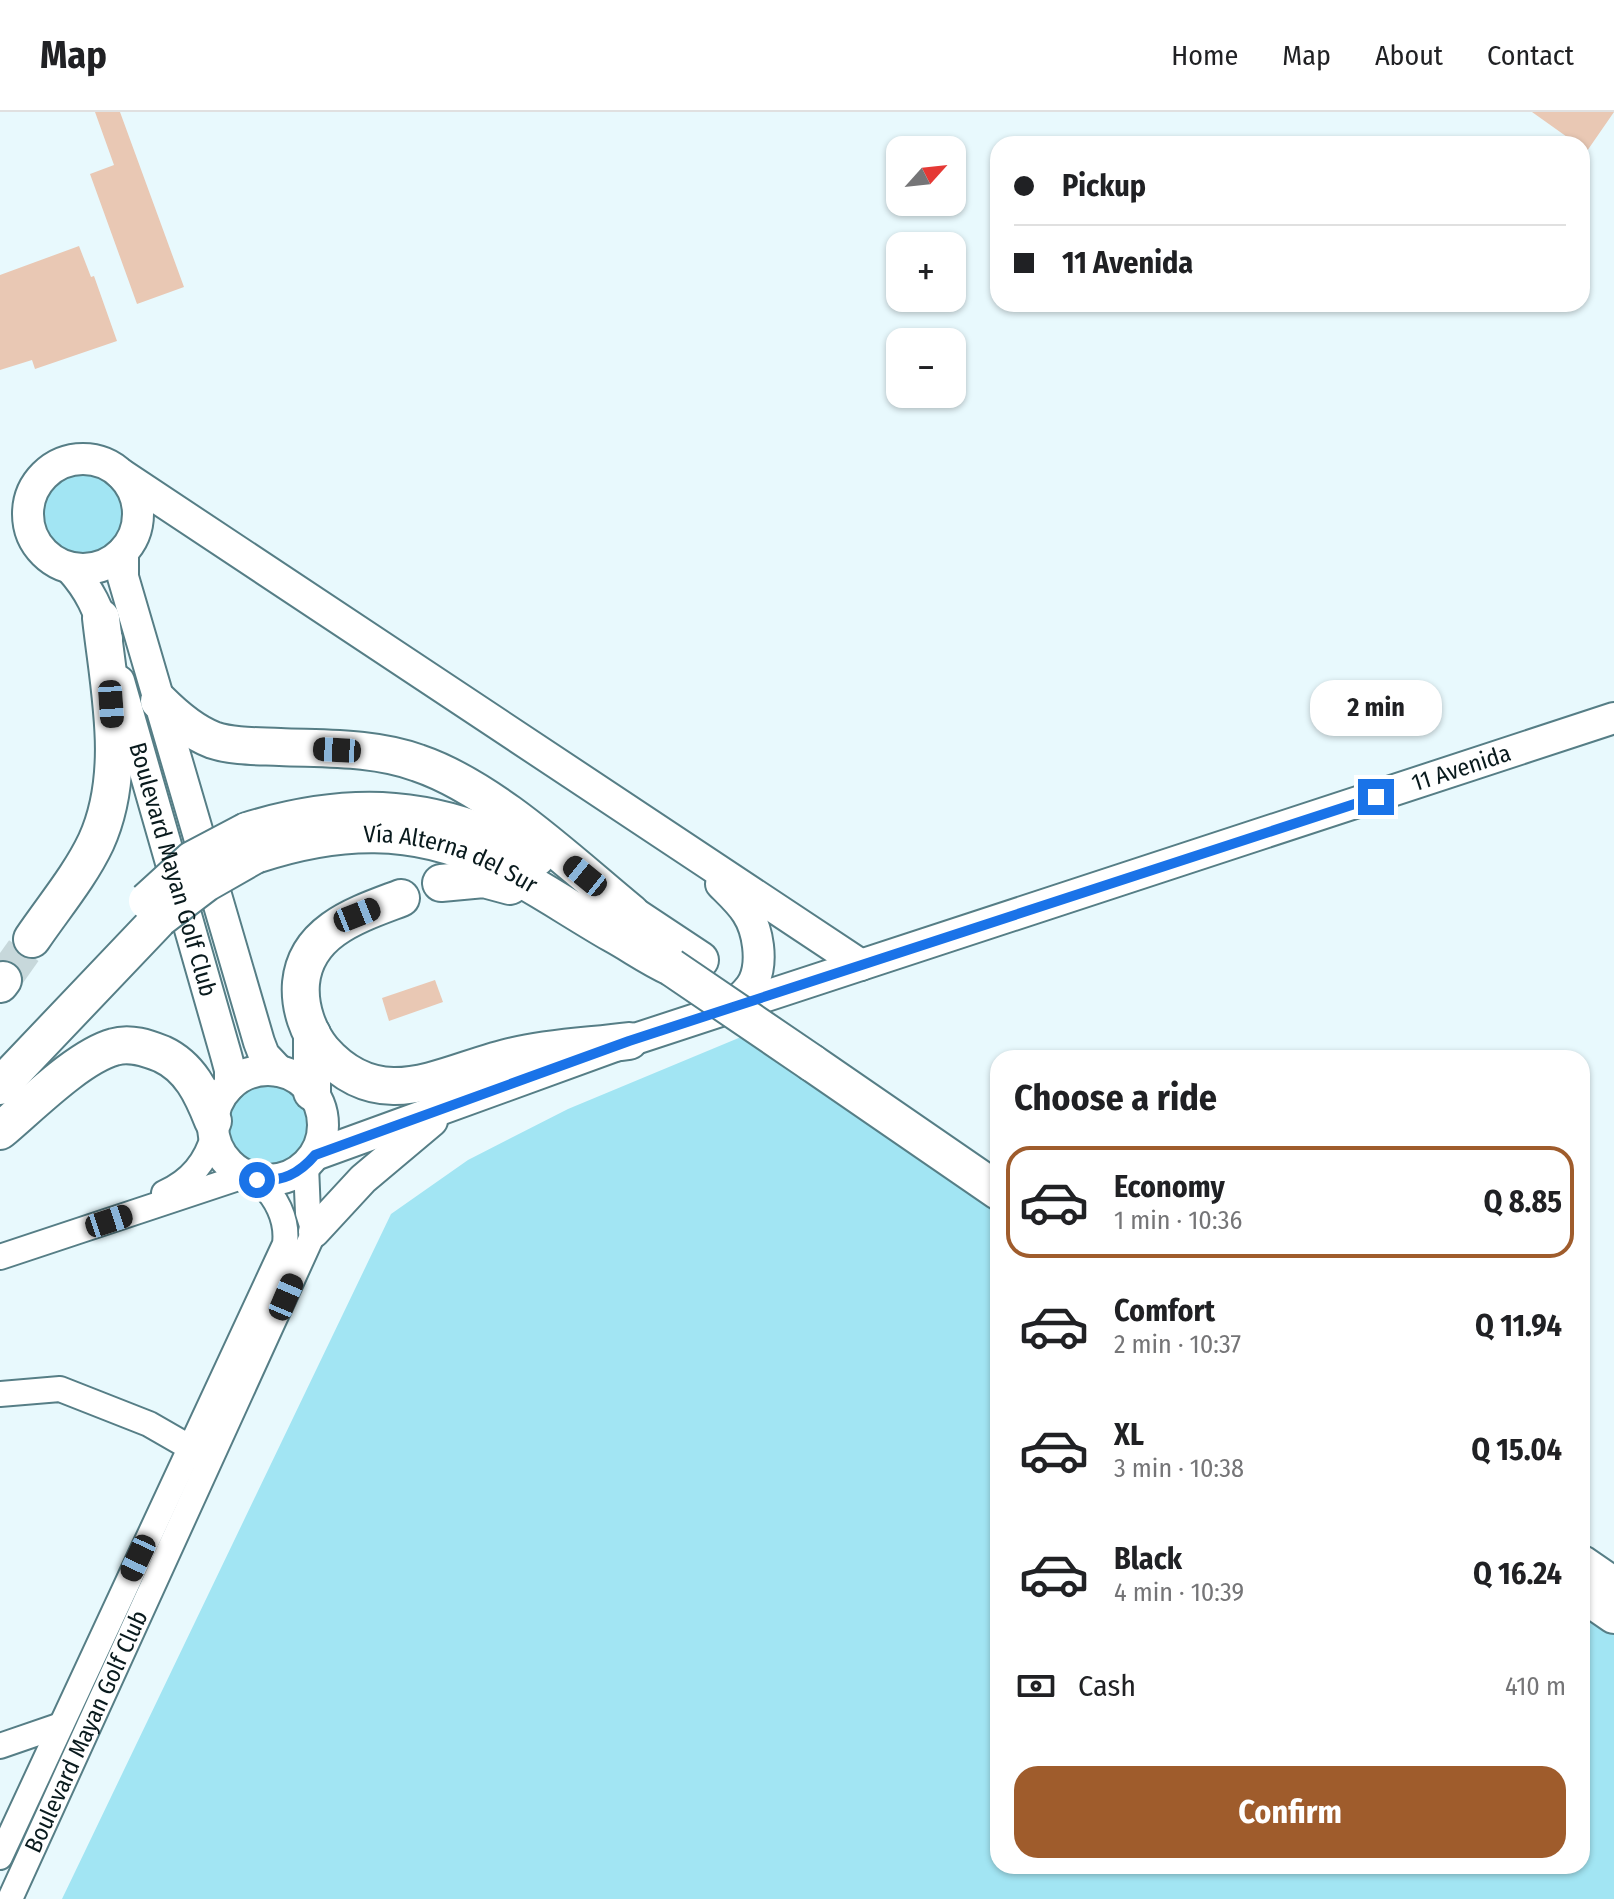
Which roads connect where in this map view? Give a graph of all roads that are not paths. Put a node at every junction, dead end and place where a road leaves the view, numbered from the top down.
1 (121, 474) junction
2 (222, 541) junction
3 (127, 546) junction
4 (70, 568) junction
5 (101, 618) junction
6 (159, 701) junction
7 (1614, 718) edge
8 (251, 843) junction
9 (696, 856) junction
10 (441, 883) dead end
11 (401, 898) dead end
12 (153, 910) junction
13 (631, 913) junction
14 (32, 939) tunnel mouth
15 (676, 963) junction
16 (861, 965) junction
17 (728, 1009) junction
18 (312, 1034) junction
19 (629, 1041) junction
20 (0, 1051) edge
21 (824, 1056) junction
22 (279, 1071) junction
23 (230, 1085) junction
24 (0, 1086) edge
25 (490, 1092) junction
26 (318, 1104) junction
27 (449, 1107) junction
28 (213, 1128) junction
29 (0, 1131) edge
30 (990, 1156) edge
31 (311, 1160) junction
32 (251, 1178) junction
33 (990, 1185) edge
34 (82, 1230) junction
35 (314, 1232) junction
36 (0, 1257) edge
37 (0, 1394) edge
38 (189, 1447) junction
39 (1590, 1570) edge
40 (1614, 1586) edge
41 (1590, 1598) edge
42 (1614, 1615) edge
43 (61, 1725) junction
44 (0, 1746) edge
45 (0, 1857) edge
46 (10, 1899) edge

1 - 2 main road
1 - 3 main road
1 - 4 main road
2 - 3 main road
2 - 9 main road
3 - 4 main road
3 - 6 main road, Boulevard Mayan Golf Club
4 - 5 main road, Boulevard Mayan Golf Club
5 - 14 highway
5 - 23 main road, Boulevard Mayan Golf Club
6 - 13 highway
6 - 22 main road, Boulevard Mayan Golf Club
7 - 16 main road, 11 Avenida
8 - 12 highway, Vía Alterna del Sur, bridge
8 - 13 highway, Vía Alterna del Sur
8 - 15 highway, Vía Alterna del Sur
9 - 16 main road
9 - 17 main road
10 - 15 highway
11 - 18 highway
12 - 20 highway, Vía Alterna del Sur
12 - 24 highway, Vía Alterna del Sur
13 - 15 highway, Vía Alterna del Sur
15 - 21 highway, Vía Alterna del Sur, bridge
16 - 17 main road, 11 Avenida
17 - 19 main road, 11 Avenida
18 - 19 highway
18 - 26 highway
19 - 25 main road, 11 Avenida
21 - 30 highway, Vía Alterna del Sur
21 - 33 highway, Vía Alterna del Sur
22 - 23 main road
22 - 26 main road
23 - 28 main road
25 - 26 main road, 11 Avenida
25 - 27 main road, 11 Avenida
26 - 31 main road
27 - 31 main road, 11 Avenida
27 - 35 main road
28 - 29 highway
28 - 32 main road
28 - 34 street
31 - 32 main road
31 - 35 street
32 - 34 street
32 - 38 street, Boulevard Mayan Golf Club
34 - 36 street
35 - 46 street, Boulevard Mayan Golf Club
37 - 38 street
38 - 43 street, Boulevard Mayan Golf Club
39 - 40 highway
41 - 42 highway
43 - 44 street
43 - 45 street, Boulevard Mayan Golf Club

